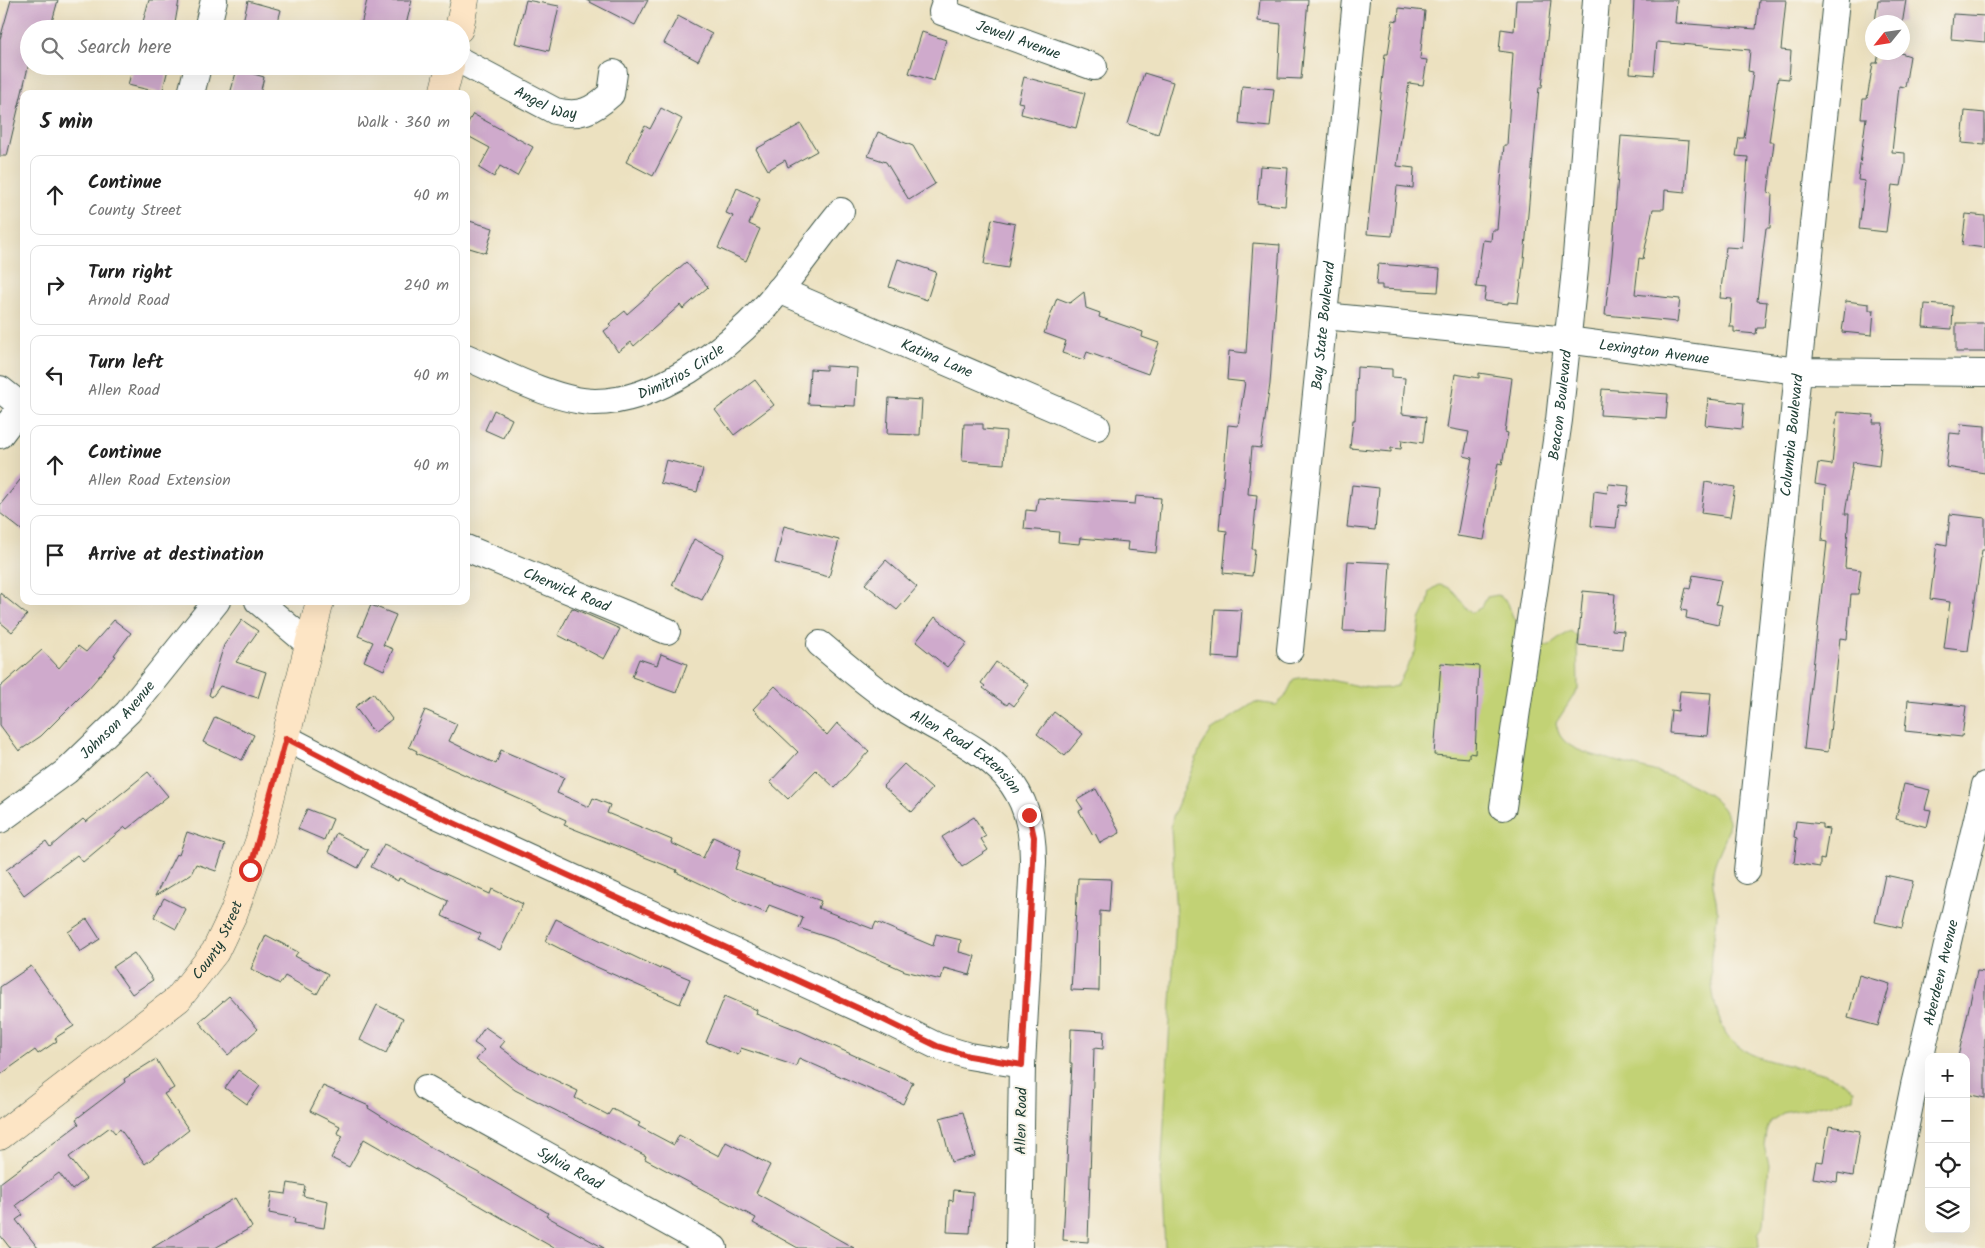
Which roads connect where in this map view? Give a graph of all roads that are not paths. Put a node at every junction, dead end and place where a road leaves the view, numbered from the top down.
1 (214, 0) edge
2 (465, 0) edge
3 (1356, 0) edge
4 (1596, 0) edge
5 (1836, 0) edge
6 (944, 6) edge
7 (209, 20) edge
8 (461, 20) edge
9 (470, 65) edge
10 (1094, 67) dead end
11 (614, 73) dead end
12 (196, 75) edge
13 (448, 75) edge
14 (192, 90) edge
15 (444, 90) edge
16 (841, 211) dead end
17 (779, 290) junction
18 (1324, 316) junction
19 (1567, 340) junction
20 (470, 359) edge
21 (1798, 371) junction
22 (1985, 373) edge
23 (0, 389) edge
24 (20, 405) edge
25 (20, 411) edge
26 (1097, 427) dead end
27 (0, 435) edge
28 (470, 550) edge
29 (214, 605) edge
30 (263, 605) edge
31 (319, 605) edge
32 (667, 631) dead end
33 (820, 644) dead end
34 (310, 645) junction
35 (1290, 650) dead end
36 (286, 738) junction
37 (1985, 785) edge
38 (1503, 807) dead end
39 (0, 820) edge
40 (1747, 871) dead end
41 (1030, 935) joint
42 (1022, 1065) junction
43 (426, 1088) dead end
44 (0, 1136) edge
45 (714, 1248) edge
46 (1019, 1248) edge
47 (1881, 1248) edge

1 - 7 street
2 - 8 main road
3 - 18 street, Bay State Boulevard
4 - 19 street, Beacon Boulevard
5 - 21 street, Columbia Boulevard
6 - 10 street, Jewell Avenue
9 - 11 street, Angel Way
12 - 14 street
13 - 15 main road
16 - 17 street, Dimitrios Circle
17 - 20 street, Dimitrios Circle
17 - 26 street, Katina Lane
18 - 19 street, Lexington Avenue
18 - 35 street, Bay State Boulevard
19 - 21 street, Lexington Avenue
19 - 38 street, Beacon Boulevard
21 - 22 street, Lexington Avenue
21 - 40 street, Columbia Boulevard
23 - 24 street
25 - 27 street
28 - 32 street, Cherwick Road
29 - 39 street, Johnson Avenue
30 - 34 street
31 - 34 main road, County Street
33 - 41 street, Allen Road Extension
34 - 36 main road, County Street
36 - 42 street
36 - 44 main road, County Street
37 - 47 street, Aberdeen Avenue
41 - 42 street, Allen Road
42 - 46 street, Allen Road
43 - 45 street, Sylvia Road

